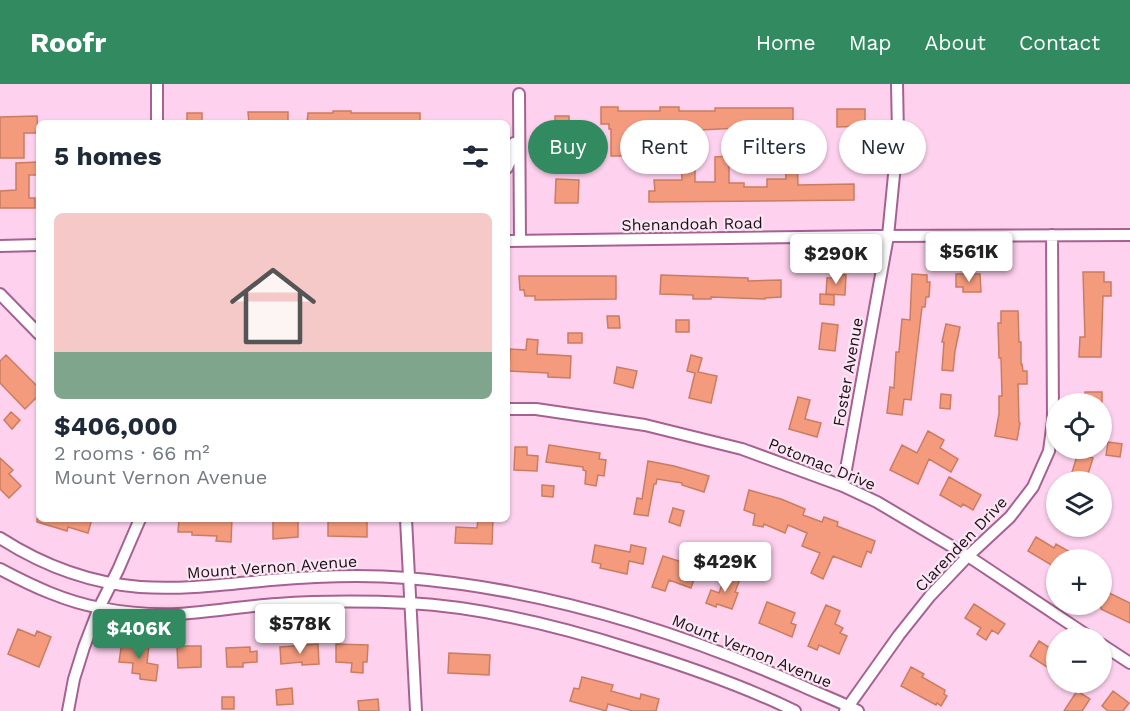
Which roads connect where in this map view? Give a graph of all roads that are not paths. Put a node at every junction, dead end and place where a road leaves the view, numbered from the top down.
1 (157, 84) edge
2 (897, 84) edge
3 (519, 89) edge
4 (157, 120) edge
5 (510, 161) edge
6 (1052, 235) junction
7 (1130, 235) edge
8 (888, 236) junction
9 (510, 241) edge
10 (520, 241) junction
11 (36, 245) edge
12 (0, 246) edge
13 (0, 294) edge
14 (36, 331) edge
15 (510, 409) edge
16 (843, 486) junction
17 (139, 522) edge
18 (406, 522) edge
19 (0, 538) edge
20 (968, 556) junction
21 (0, 569) edge
22 (408, 578) junction
23 (111, 583) junction
24 (409, 603) junction
25 (99, 608) junction
26 (1074, 627) edge
27 (1112, 651) edge
28 (1130, 663) edge
29 (850, 709) edge
30 (68, 711) edge
31 (416, 711) edge
32 (795, 711) edge

1 - 4 street
2 - 8 street, Foster Avenue
3 - 5 street
3 - 10 street
6 - 7 street, Shenandoah Road
6 - 8 street, Shenandoah Road
6 - 20 street, Clarenden Drive
8 - 10 street, Shenandoah Road
8 - 16 street, Foster Avenue
9 - 10 street, Shenandoah Road
11 - 12 street
13 - 14 street
15 - 16 street, Potomac Drive
16 - 20 street, Potomac Drive
17 - 23 street
18 - 22 street
19 - 23 street, Mount Vernon Avenue
20 - 26 street, Potomac Drive
20 - 29 street, Clarenden Drive
21 - 25 street
22 - 23 street, Mount Vernon Avenue
22 - 24 street
22 - 29 street, Mount Vernon Avenue
23 - 25 street
24 - 25 street
24 - 31 street
24 - 32 street
25 - 30 street
27 - 28 street

